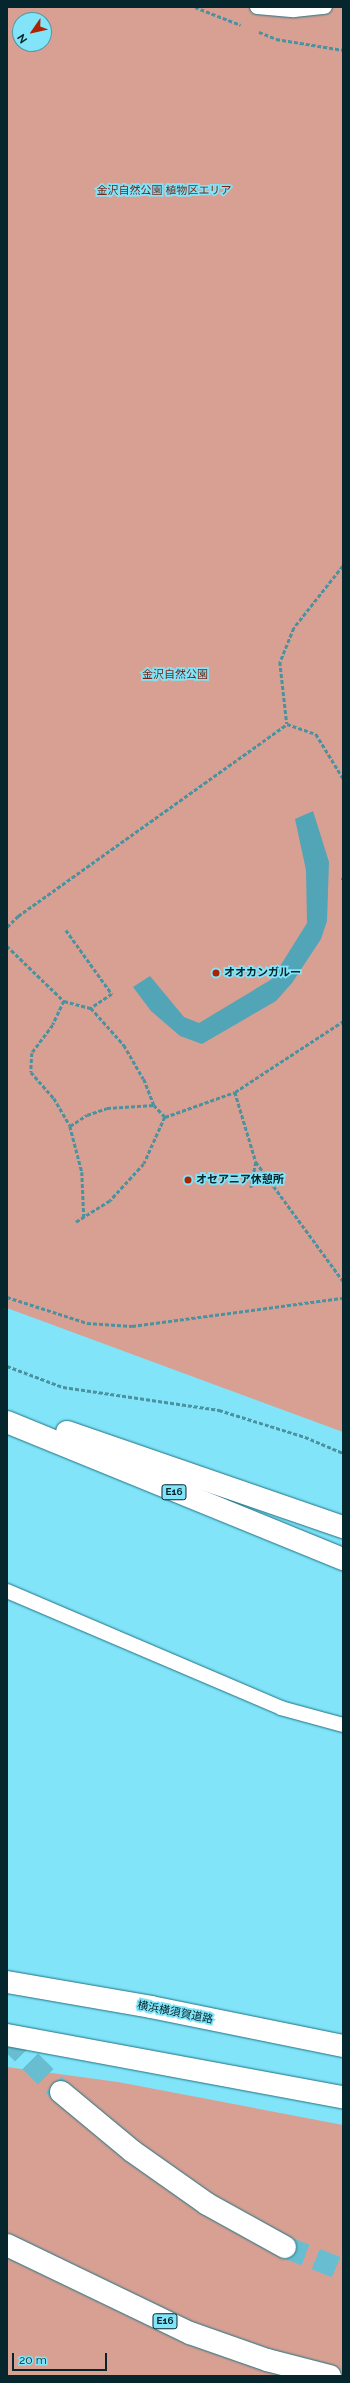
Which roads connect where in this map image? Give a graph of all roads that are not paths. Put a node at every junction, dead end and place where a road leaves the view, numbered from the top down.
1 (257, 7) edge
2 (325, 7) edge
3 (7, 1412) edge
4 (7, 1422) edge
5 (343, 1527) edge
6 (343, 1559) edge
7 (7, 1591) edge
8 (343, 1725) edge
9 (7, 1982) edge
10 (7, 2035) edge
11 (343, 2046) edge
12 (61, 2092) tunnel mouth
13 (343, 2097) edge
14 (7, 2245) edge
15 (285, 2247) tunnel mouth
16 (330, 2376) edge

1 - 2 lane
3 - 5 highway, E16
4 - 6 highway, E16
7 - 8 lane
9 - 11 highway, 横浜横須賀道路
10 - 13 highway
12 - 15 highway
14 - 16 highway, E16

